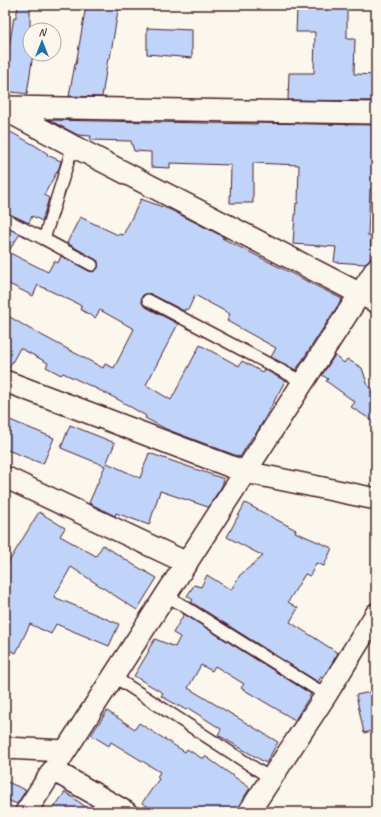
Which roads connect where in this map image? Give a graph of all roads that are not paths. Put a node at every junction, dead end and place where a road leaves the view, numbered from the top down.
1 (5, 106) edge
2 (5, 110) edge
3 (376, 113) edge
4 (73, 146) junction
5 (5, 219) edge
6 (44, 239) junction
7 (92, 266) dead end
8 (376, 269) edge
9 (368, 298) edge
10 (148, 300) dead end
11 (5, 381) edge
12 (303, 382) junction
13 (245, 472) junction
14 (5, 477) edge
15 (376, 499) edge
16 (187, 563) junction
17 (166, 595) junction
18 (376, 614) edge
19 (113, 676) junction
20 (326, 695) junction
21 (5, 748) edge
22 (66, 751) junction
23 (53, 770) junction
24 (270, 778) junction
25 (26, 812) edge
26 (126, 812) edge
27 (248, 812) edge

1 - 3 street
2 - 4 street
4 - 6 lane
4 - 9 street
5 - 6 lane
6 - 7 lane
8 - 9 street
9 - 12 street
10 - 12 lane
11 - 13 street
12 - 13 street
13 - 15 street
13 - 16 street
14 - 16 street
16 - 17 street
17 - 19 street
17 - 20 lane
18 - 20 street
19 - 22 street
19 - 24 lane
20 - 24 street
21 - 22 street
22 - 23 street
23 - 25 street
23 - 26 street
24 - 27 street

